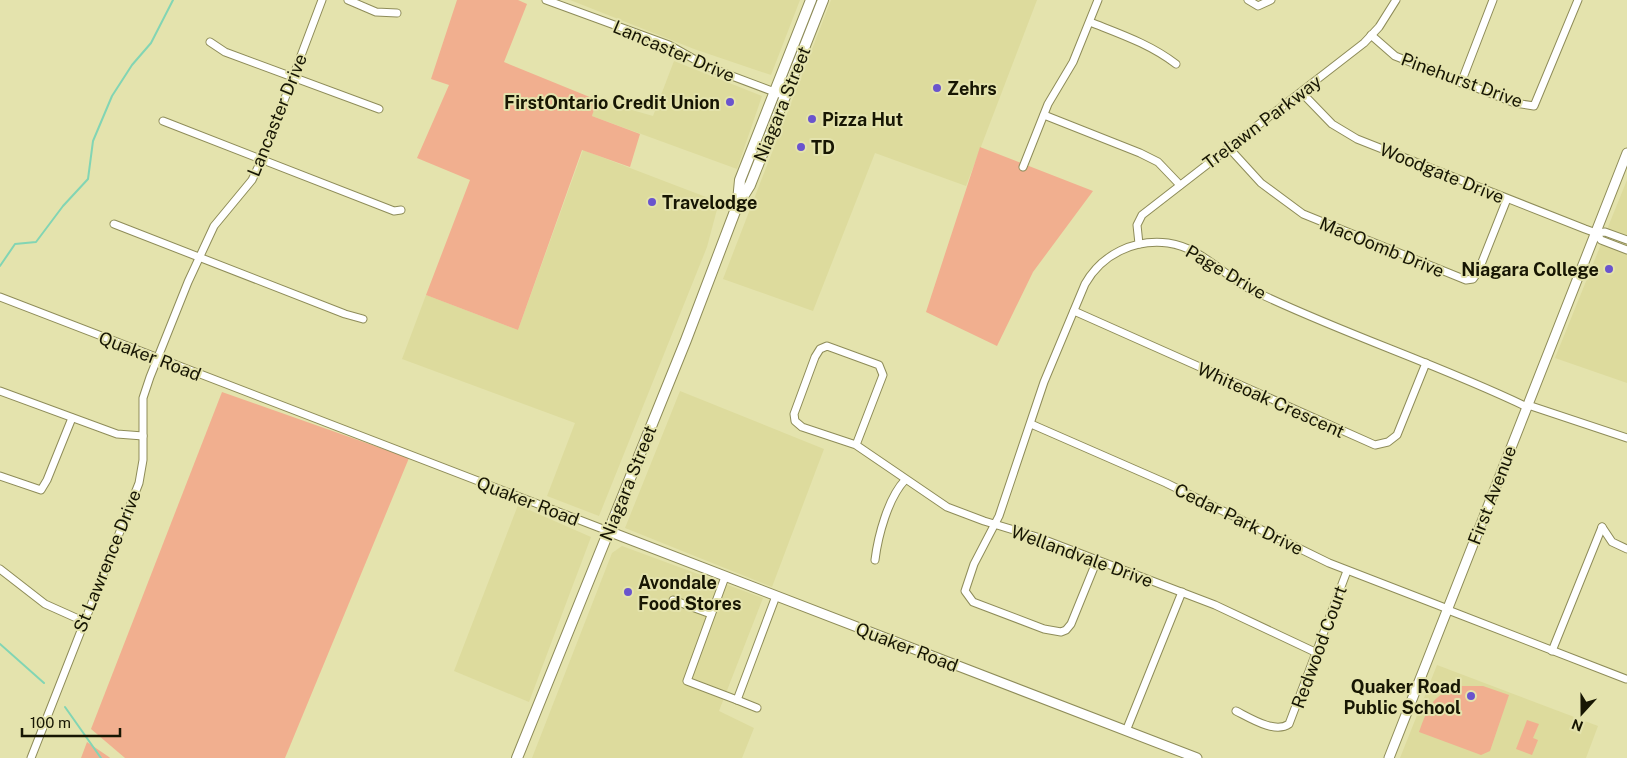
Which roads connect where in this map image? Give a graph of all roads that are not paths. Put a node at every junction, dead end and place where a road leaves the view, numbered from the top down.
1 (322, 0) edge
2 (348, 0) edge
3 (546, 0) edge
4 (811, 0) edge
5 (823, 0) edge
6 (1098, 0) edge
7 (1248, 0) edge
8 (1271, 0) edge
9 (1396, 0) edge
10 (1493, 0) edge
11 (1578, 0) edge
12 (397, 14) dead end
13 (1090, 22) junction
14 (1371, 35) junction
15 (210, 42) dead end
16 (1176, 64) dead end
17 (293, 77) junction
18 (1461, 83) junction
19 (774, 92) junction
20 (1302, 92) junction
21 (785, 96) junction
22 (379, 109) dead end
23 (1044, 115) junction
24 (164, 121) dead end
25 (1229, 148) junction
26 (1627, 153) edge
27 (262, 159) junction
28 (1023, 167) dead end
29 (1180, 185) junction
30 (1507, 198) junction
31 (737, 206) junction
32 (401, 210) dead end
33 (114, 224) dead end
34 (1596, 233) junction
35 (1627, 240) edge
36 (1139, 244) junction
37 (1627, 250) edge
38 (198, 257) junction
39 (0, 297) edge
40 (1074, 311) junction
41 (363, 319) dead end
42 (157, 359) junction
43 (1426, 363) junction
44 (0, 391) edge
45 (1528, 406) junction
46 (72, 418) junction
47 (1031, 424) junction
48 (143, 436) junction
49 (1627, 438) edge
50 (856, 446) junction
51 (0, 476) edge
52 (905, 480) junction
53 (994, 524) junction
54 (608, 531) junction
55 (1627, 549) edge
56 (874, 560) dead end
57 (1096, 560) junction
58 (0, 569) edge
59 (1348, 571) junction
60 (725, 577) junction
61 (1182, 592) junction
62 (776, 596) junction
63 (672, 600) dead end
64 (1448, 609) junction
65 (711, 614) junction
66 (84, 621) junction
67 (1552, 651) junction
68 (1317, 653) junction
69 (1626, 680) dead end
70 (737, 700) junction
71 (757, 708) dead end
72 (1236, 711) dead end
73 (1126, 731) junction
74 (31, 758) edge
75 (516, 758) edge
76 (1198, 758) edge
77 (1390, 758) edge

1 - 17 street, Lancaster Drive
2 - 12 street
3 - 19 street, Lancaster Drive
4 - 19 main road, Niagara Street
5 - 21 main road, Niagara Street
6 - 13 street
7 - 8 street
9 - 14 street, Trelawn Parkway
10 - 18 street
11 - 18 street, Pinehurst Drive
13 - 16 street
13 - 23 street
14 - 18 street, Pinehurst Drive
14 - 20 street, Trelawn Parkway
15 - 17 street
17 - 22 street
17 - 27 street, Lancaster Drive
19 - 21 street, Lancaster Drive
19 - 31 main road, Niagara Street
20 - 25 street, Trelawn Parkway
20 - 30 street, Woodgate Drive
21 - 31 main road, Niagara Street
23 - 28 street
23 - 29 street
24 - 27 street
25 - 29 street, Trelawn Parkway
25 - 30 street, MacOomb Drive
26 - 34 street, First Avenue
27 - 32 street
27 - 38 street, Lancaster Drive
29 - 36 street, Trelawn Parkway
30 - 34 street, Woodgate Drive
31 - 54 main road, Niagara Street
33 - 38 street
34 - 35 street
34 - 37 street
34 - 45 street, First Avenue
36 - 40 street, Page Drive
36 - 43 street, Page Drive
38 - 41 street
38 - 42 street, Lancaster Drive
39 - 42 street, Quaker Road
40 - 43 street, Whiteoak Crescent
40 - 47 street, Page Drive
42 - 48 street, St Lawrence Drive
42 - 54 street, Quaker Road
43 - 45 street, Page Drive
44 - 46 street
45 - 49 street, Page Drive
45 - 64 street, First Avenue
46 - 48 street
46 - 51 street
47 - 53 street, Page Drive
47 - 59 street, Cedar Park Drive
48 - 66 street, St Lawrence Drive
50 - 50 street, Wellandvale Drive
50 - 52 street, Wellandvale Drive
52 - 53 street, Wellandvale Drive
52 - 56 street
53 - 57 street, Wellandvale Drive
53 - 57 street, Page Drive
54 - 60 street, Quaker Road
54 - 75 main road, Niagara Street
55 - 67 street
57 - 61 street, Wellandvale Drive
58 - 66 street
59 - 64 street, Cedar Park Drive
59 - 68 street, Redwood Court
60 - 62 street, Quaker Road
60 - 65 street
61 - 68 street, Wellandvale Drive
61 - 73 street
62 - 70 street
62 - 73 street, Quaker Road
63 - 65 street
64 - 67 street, Cedar Park Drive
64 - 77 street, First Avenue
65 - 70 street
66 - 74 street, St Lawrence Drive
67 - 69 street, Cedar Park Drive
68 - 72 street, Redwood Court
70 - 71 street
73 - 76 street, Quaker Road

